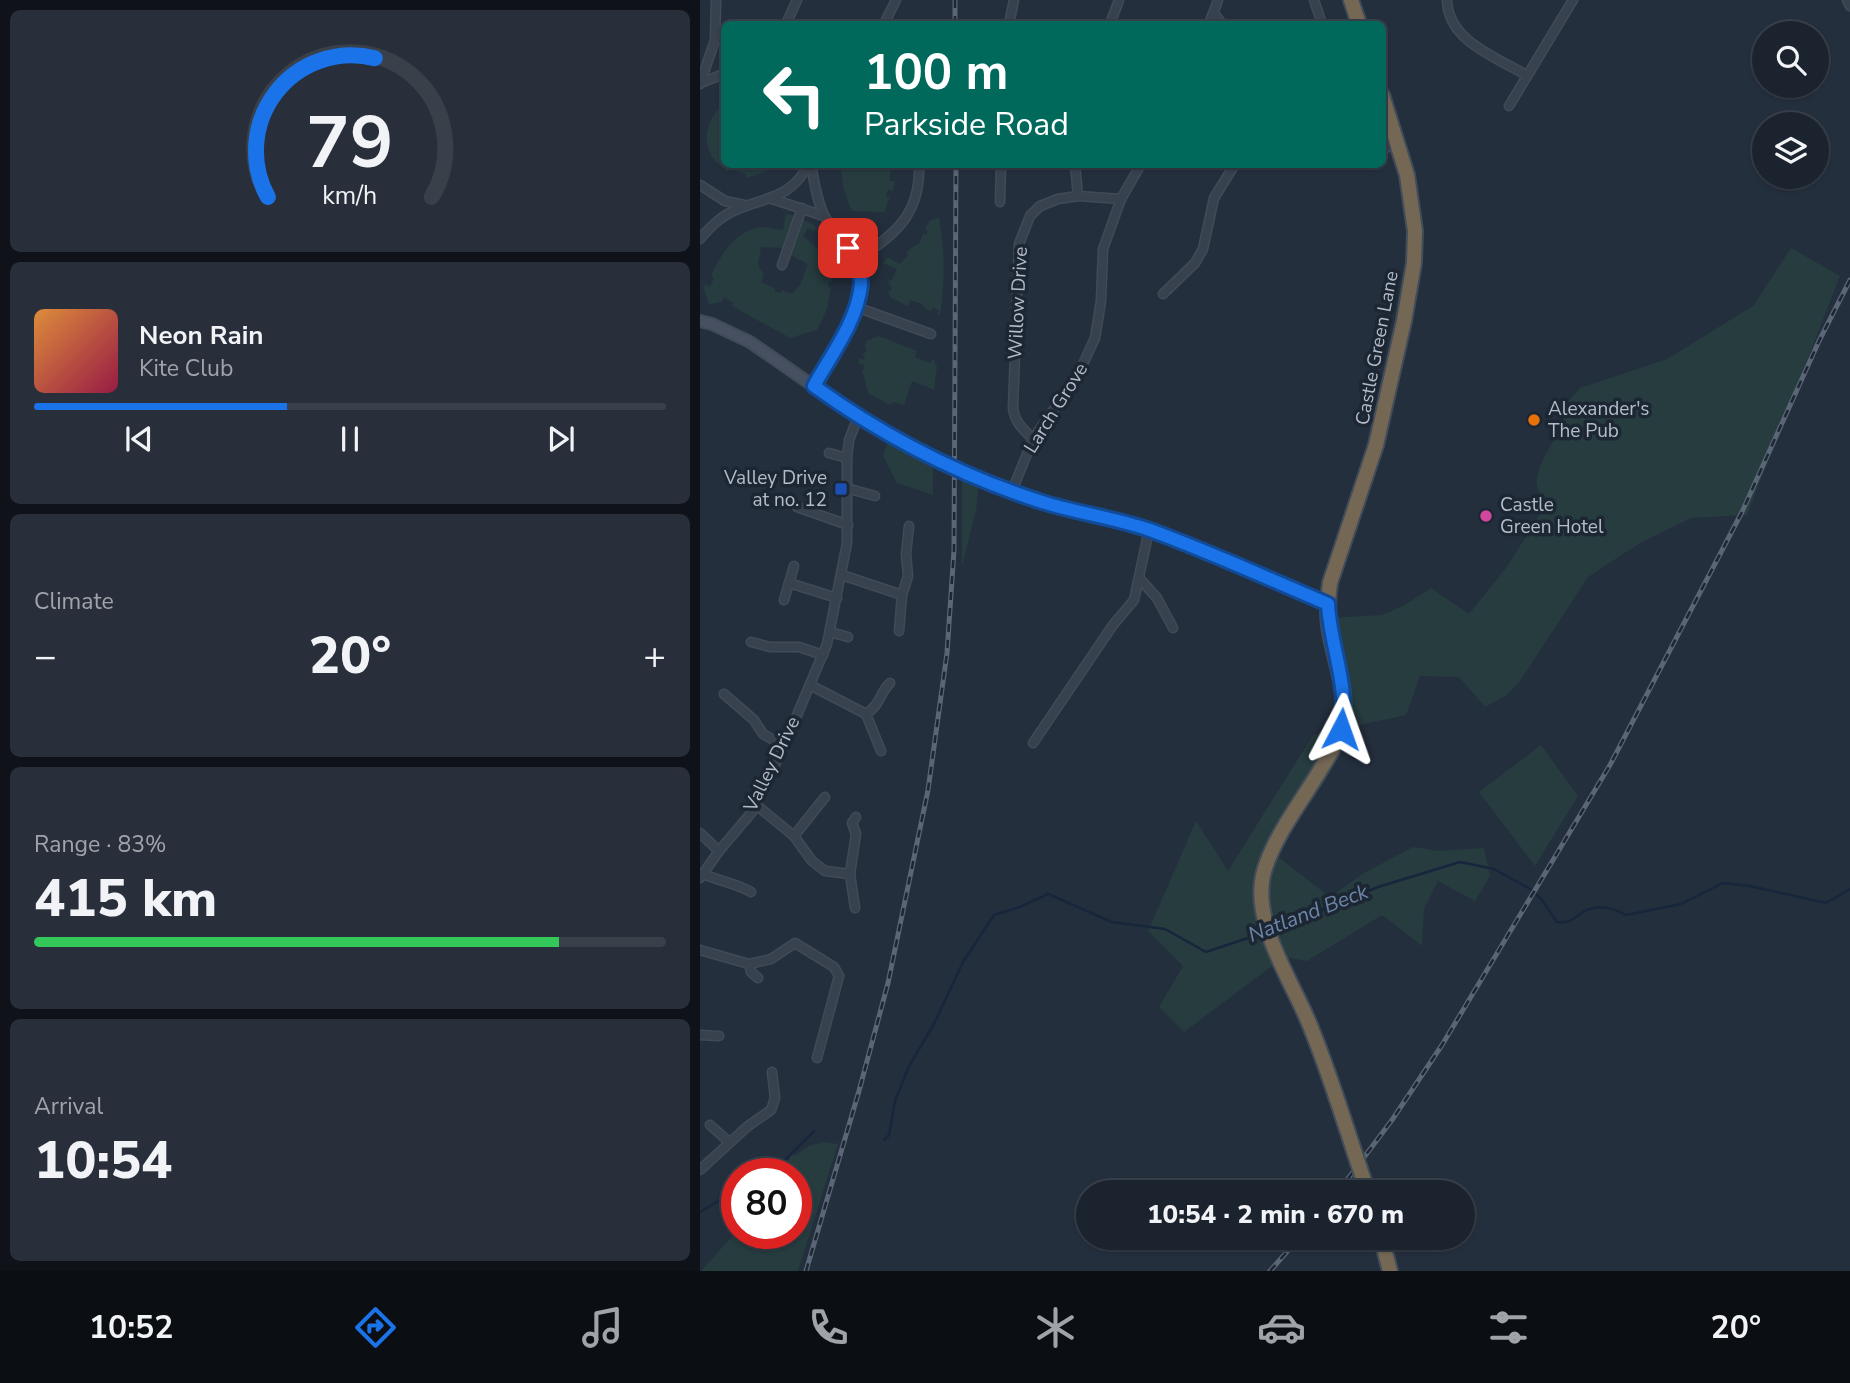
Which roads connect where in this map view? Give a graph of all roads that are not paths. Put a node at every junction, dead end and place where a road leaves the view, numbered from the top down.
1 (716, 0) edge
2 (797, 0) edge
3 (896, 0) edge
4 (1014, 0) edge
5 (1119, 0) edge
6 (1218, 0) edge
7 (1314, 0) edge
8 (1351, 0) edge
9 (1447, 0) edge
10 (1573, 0) edge
11 (1847, 0) edge
12 (1850, 6) edge
13 (1214, 12) junction
14 (787, 21) edge
15 (886, 21) edge
16 (1010, 21) edge
17 (1111, 21) edge
18 (1210, 21) edge
19 (1220, 21) edge
20 (1321, 21) edge
21 (1358, 21) edge
22 (716, 28) junction
23 (721, 38) edge
24 (721, 75) edge
25 (1526, 75) junction
26 (700, 83) edge
27 (1509, 106) dead end
28 (1386, 107) edge
29 (807, 168) edge
30 (811, 168) edge
31 (919, 168) edge
32 (1001, 168) edge
33 (1075, 168) edge
34 (1139, 168) edge
35 (1233, 168) edge
36 (700, 185) edge
37 (1078, 196) junction
38 (772, 199) junction
39 (1121, 199) junction
40 (1000, 202) dead end
41 (747, 206) junction
42 (802, 208) junction
43 (824, 216) junction
44 (700, 239) edge
45 (855, 260) junction
46 (782, 265) dead end
47 (1163, 294) dead end
48 (856, 307) junction
49 (700, 321) edge
50 (931, 334) dead end
51 (814, 386) junction
52 (858, 417) junction
53 (1033, 439) junction
54 (829, 453) dead end
55 (847, 458) junction
56 (846, 488) junction
57 (1012, 492) junction
58 (875, 496) dead end
59 (797, 507) dead end
60 (848, 525) junction
61 (909, 526) dead end
62 (1149, 530) junction
63 (794, 566) dead end
64 (842, 575) junction
65 (1139, 578) junction
66 (789, 583) junction
67 (902, 595) junction
68 (837, 598) junction
69 (784, 600) dead end
70 (1328, 604) junction
71 (1174, 628) dead end
72 (899, 631) dead end
73 (830, 632) junction
74 (848, 637) dead end
75 (751, 642) dead end
76 (823, 655) junction
77 (890, 683) dead end
78 (810, 685) junction
79 (724, 694) dead end
80 (866, 714) junction
81 (1033, 743) dead end
82 (784, 746) junction
83 (881, 751) dead end
84 (825, 797) dead end
85 (755, 804) junction
86 (856, 817) dead end
87 (700, 833) edge
88 (794, 836) junction
89 (719, 851) junction
90 (850, 874) junction
91 (702, 876) edge
92 (751, 892) dead end
93 (855, 908) dead end
94 (700, 950) edge
95 (749, 964) junction
96 (758, 978) dead end
97 (700, 1034) edge
98 (719, 1036) dead end
99 (817, 1058) dead end
100 (772, 1072) dead end
101 (710, 1125) dead end
102 (729, 1142) junction
103 (700, 1170) edge
104 (1363, 1180) edge
105 (1384, 1250) edge
106 (1390, 1271) edge

1 - 22 street
2 - 14 street
3 - 15 street
4 - 16 street
5 - 17 street
6 - 13 street
7 - 20 street
8 - 21 highway
9 - 25 street
10 - 25 street
11 - 12 street
13 - 18 street
13 - 19 street
22 - 23 street
22 - 26 street
24 - 26 street
25 - 27 street
28 - 70 highway, Castle Green Lane
29 - 38 street
30 - 43 street
31 - 45 street
32 - 40 street
33 - 37 street
34 - 39 street, Larch Grove
35 - 47 street
36 - 41 street
37 - 39 street, Willow Drive
37 - 53 street, Willow Drive
38 - 41 street
38 - 42 street
39 - 53 street, Larch Grove
41 - 44 street
42 - 43 street
42 - 46 street
43 - 45 street
45 - 48 street
48 - 50 street
48 - 51 street
49 - 51 street
51 - 52 street
52 - 55 street, Valley Drive
52 - 57 street
53 - 57 street, Larch Grove
54 - 55 street
55 - 56 street, Valley Drive
56 - 58 street
56 - 60 street, Valley Drive
57 - 62 street
59 - 60 street
60 - 64 street, Valley Drive
61 - 67 street
62 - 65 street
62 - 70 street
63 - 66 street
64 - 67 street
64 - 68 street, Valley Drive
65 - 71 street
65 - 81 street
66 - 68 street
66 - 69 street
67 - 72 street
68 - 73 street, Valley Drive
70 - 104 highway, Castle Green Lane, bridge
73 - 74 street
73 - 76 street, Valley Drive
75 - 76 street
76 - 78 street, Valley Drive
77 - 80 street
78 - 80 street
78 - 82 street, Valley Drive
79 - 82 street
80 - 83 street
82 - 85 street, Valley Drive
84 - 88 street
85 - 88 street
85 - 89 street, Valley Drive
86 - 90 street
87 - 89 street
88 - 90 street
89 - 91 street, Valley Drive
90 - 93 street
91 - 92 street, Valley Drive
94 - 95 street
95 - 96 street
95 - 99 street
97 - 98 street
100 - 102 street
101 - 102 street
102 - 103 street
105 - 106 highway

